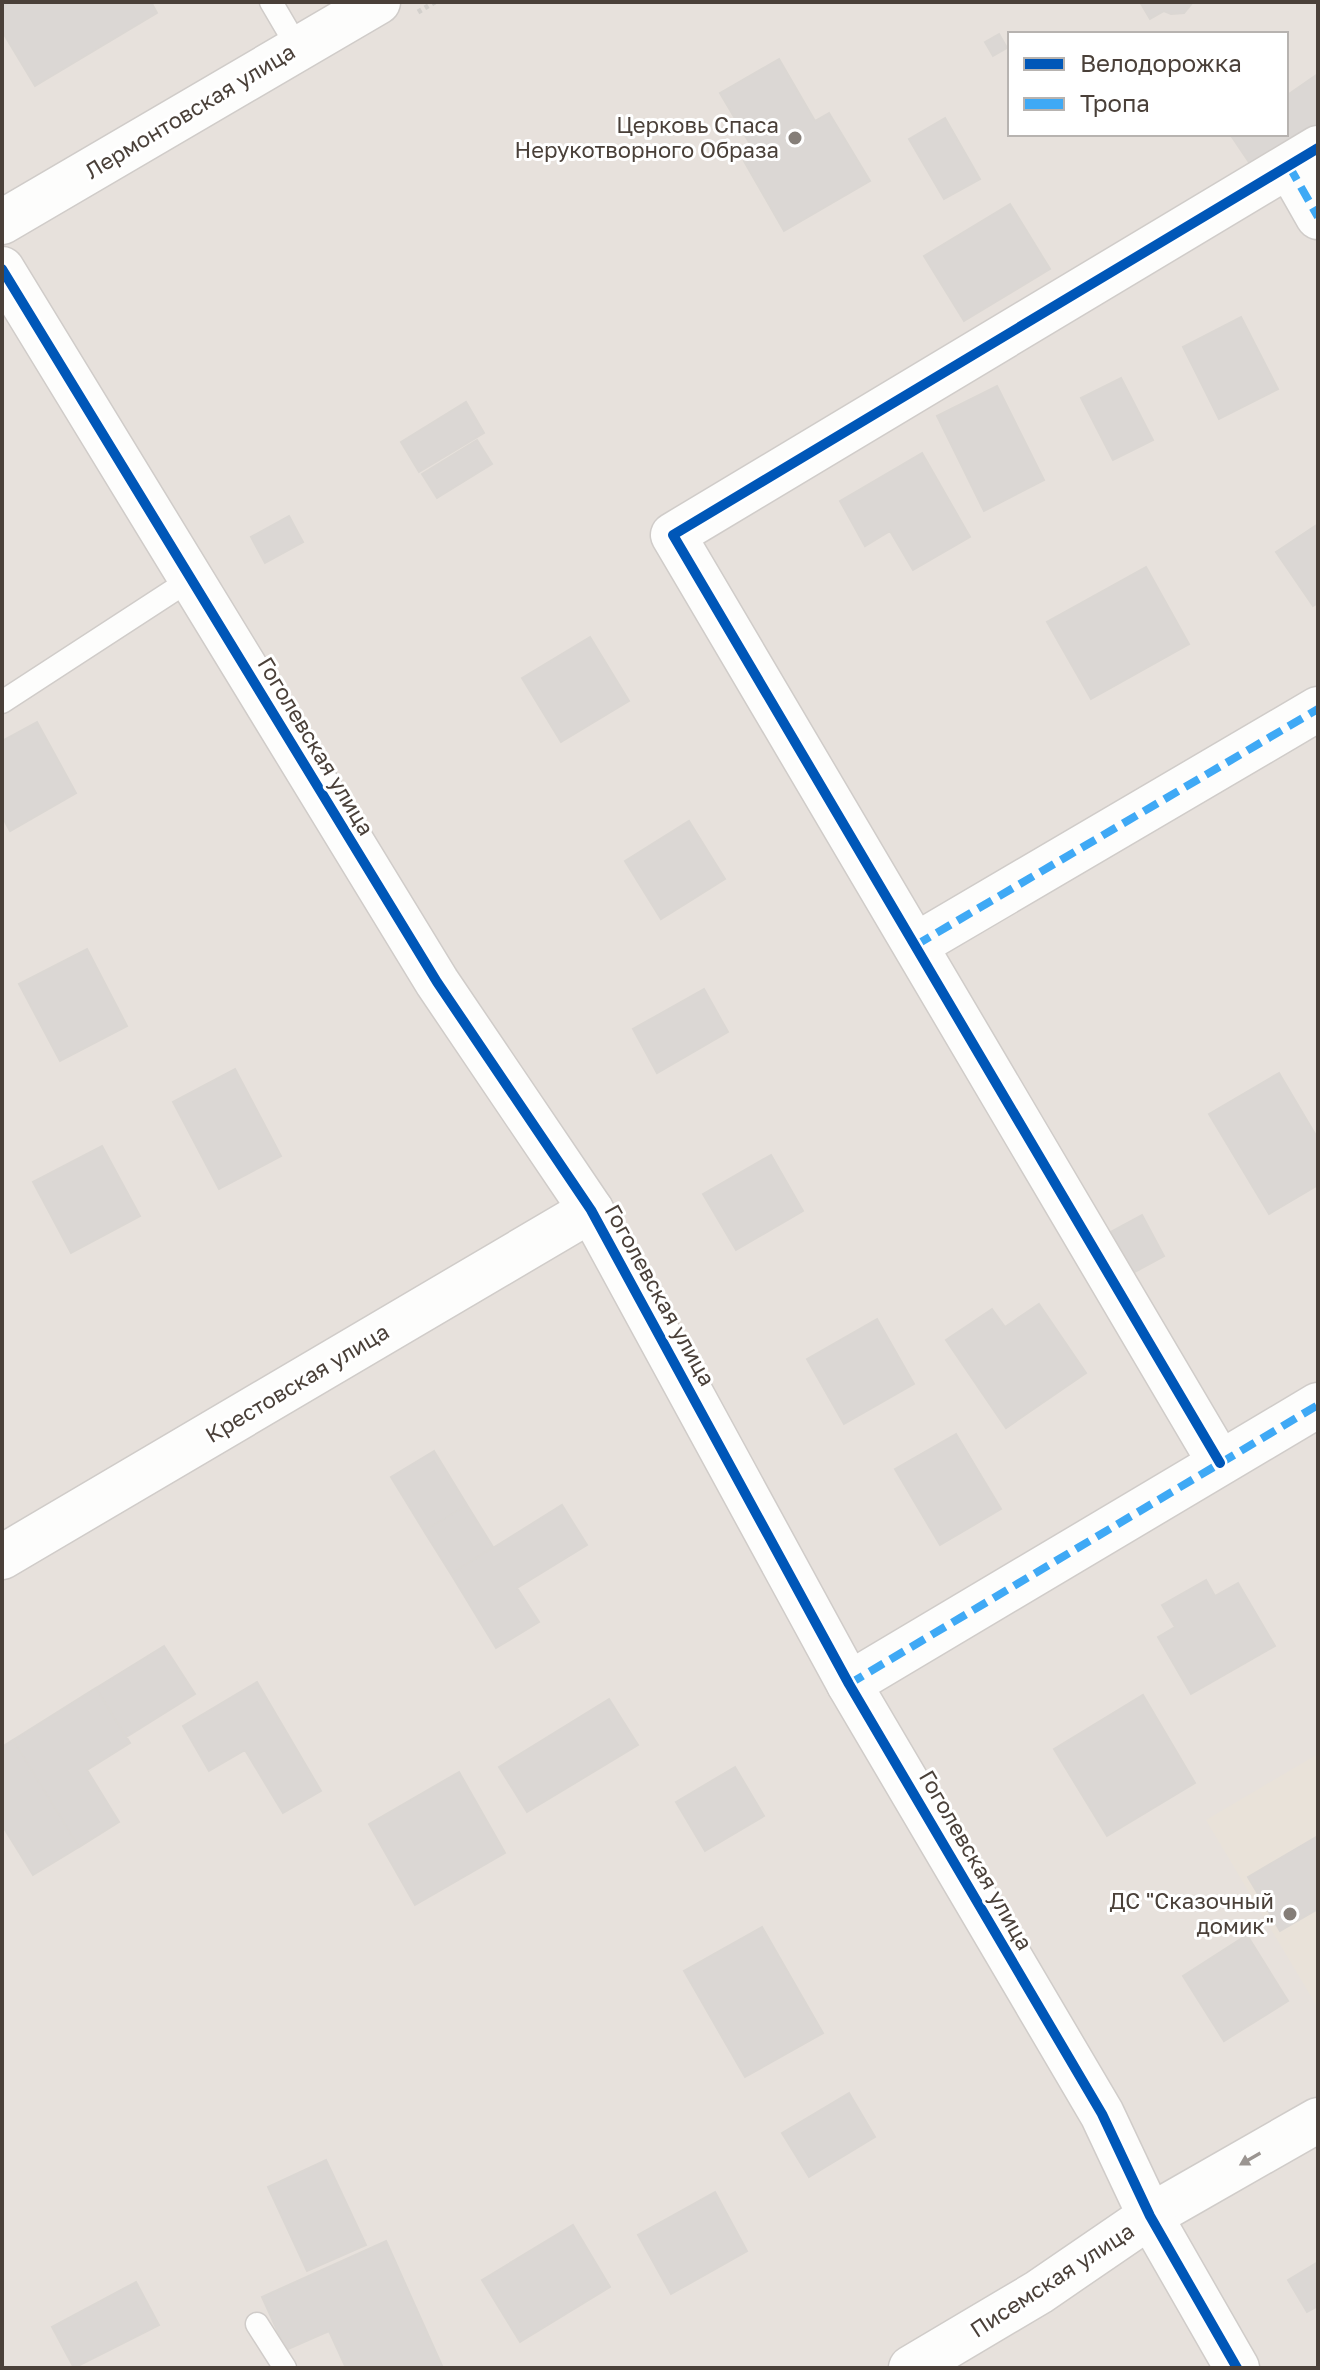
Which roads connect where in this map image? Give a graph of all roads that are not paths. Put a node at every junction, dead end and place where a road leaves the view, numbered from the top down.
1 (271, 2) edge
2 (378, 2) edge
3 (298, 48) junction
4 (1304, 157) edge
5 (1318, 217) edge
6 (2, 222) edge
7 (2, 269) edge
8 (191, 579) junction
9 (2, 702) edge
10 (1318, 709) edge
11 (916, 945) junction
12 (591, 1210) junction
13 (1318, 1405) edge
14 (1220, 1463) junction
15 (2, 1557) edge
16 (849, 1684) junction
17 (1318, 2120) edge
18 (1150, 2216) junction
19 (257, 2324) dead end
20 (285, 2368) edge
21 (911, 2368) edge
22 (1237, 2368) edge

1 - 3 lane
2 - 3 street, Лермонтовская улица
3 - 6 street, Лермонтовская улица
4 - 5 street
4 - 11 street
7 - 8 street, Гоголевская улица
8 - 9 lane
8 - 12 street, Гоголевская улица
10 - 11 street
11 - 14 street
12 - 15 street, Крестовская улица
12 - 16 street, Гоголевская улица
13 - 14 street
14 - 16 street
16 - 18 street, Гоголевская улица
17 -> 18 street, Писемская улица
18 - 21 street, Писемская улица
18 - 22 street, Гоголевская улица
19 - 20 lane

